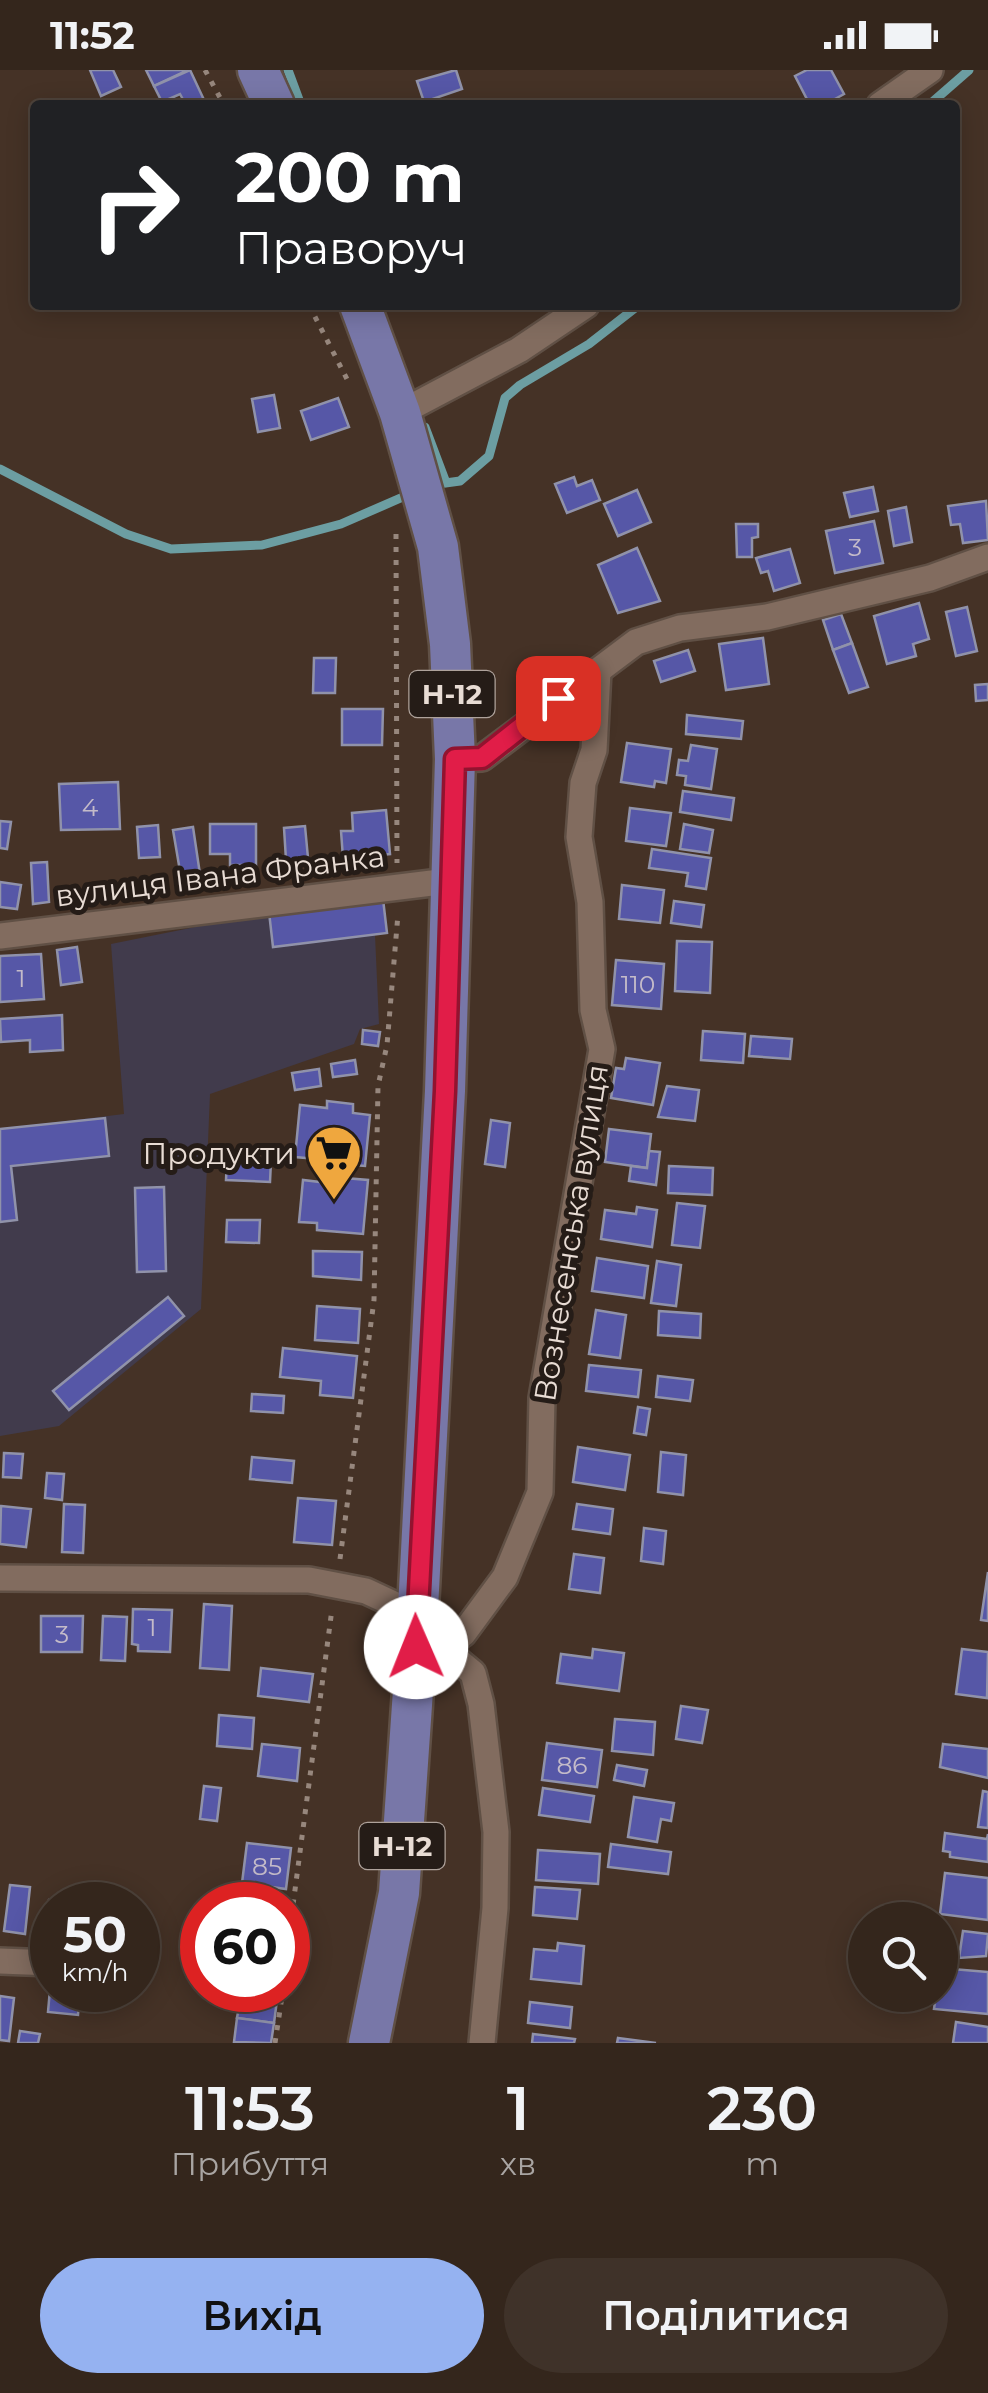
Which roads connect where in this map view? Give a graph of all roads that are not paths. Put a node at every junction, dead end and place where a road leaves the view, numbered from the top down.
1 (258, 70) edge
2 (930, 70) edge
3 (272, 100) edge
4 (887, 100) edge
5 (362, 310) edge
6 (579, 310) edge
7 (400, 413) junction
8 (988, 557) edge
9 (598, 671) junction
10 (455, 759) junction
11 (448, 881) junction
12 (0, 936) edge
13 (0, 1578) edge
14 (425, 1636) junction
15 (0, 1960) edge
16 (30, 1961) edge
17 (369, 2043) edge
18 (482, 2043) edge

1 - 3 main road
2 - 4 street
5 - 7 main road, Н-12
6 - 7 street
7 - 10 main road, Н-12
8 - 9 street
9 - 10 street
9 - 14 street, Вознесенська вулиця
10 - 11 main road, Н-12
11 - 12 street, вулиця Івана Франка
11 - 14 main road, Н-12
13 - 14 street
14 - 17 main road, Н-12
14 - 18 street
15 - 16 street

